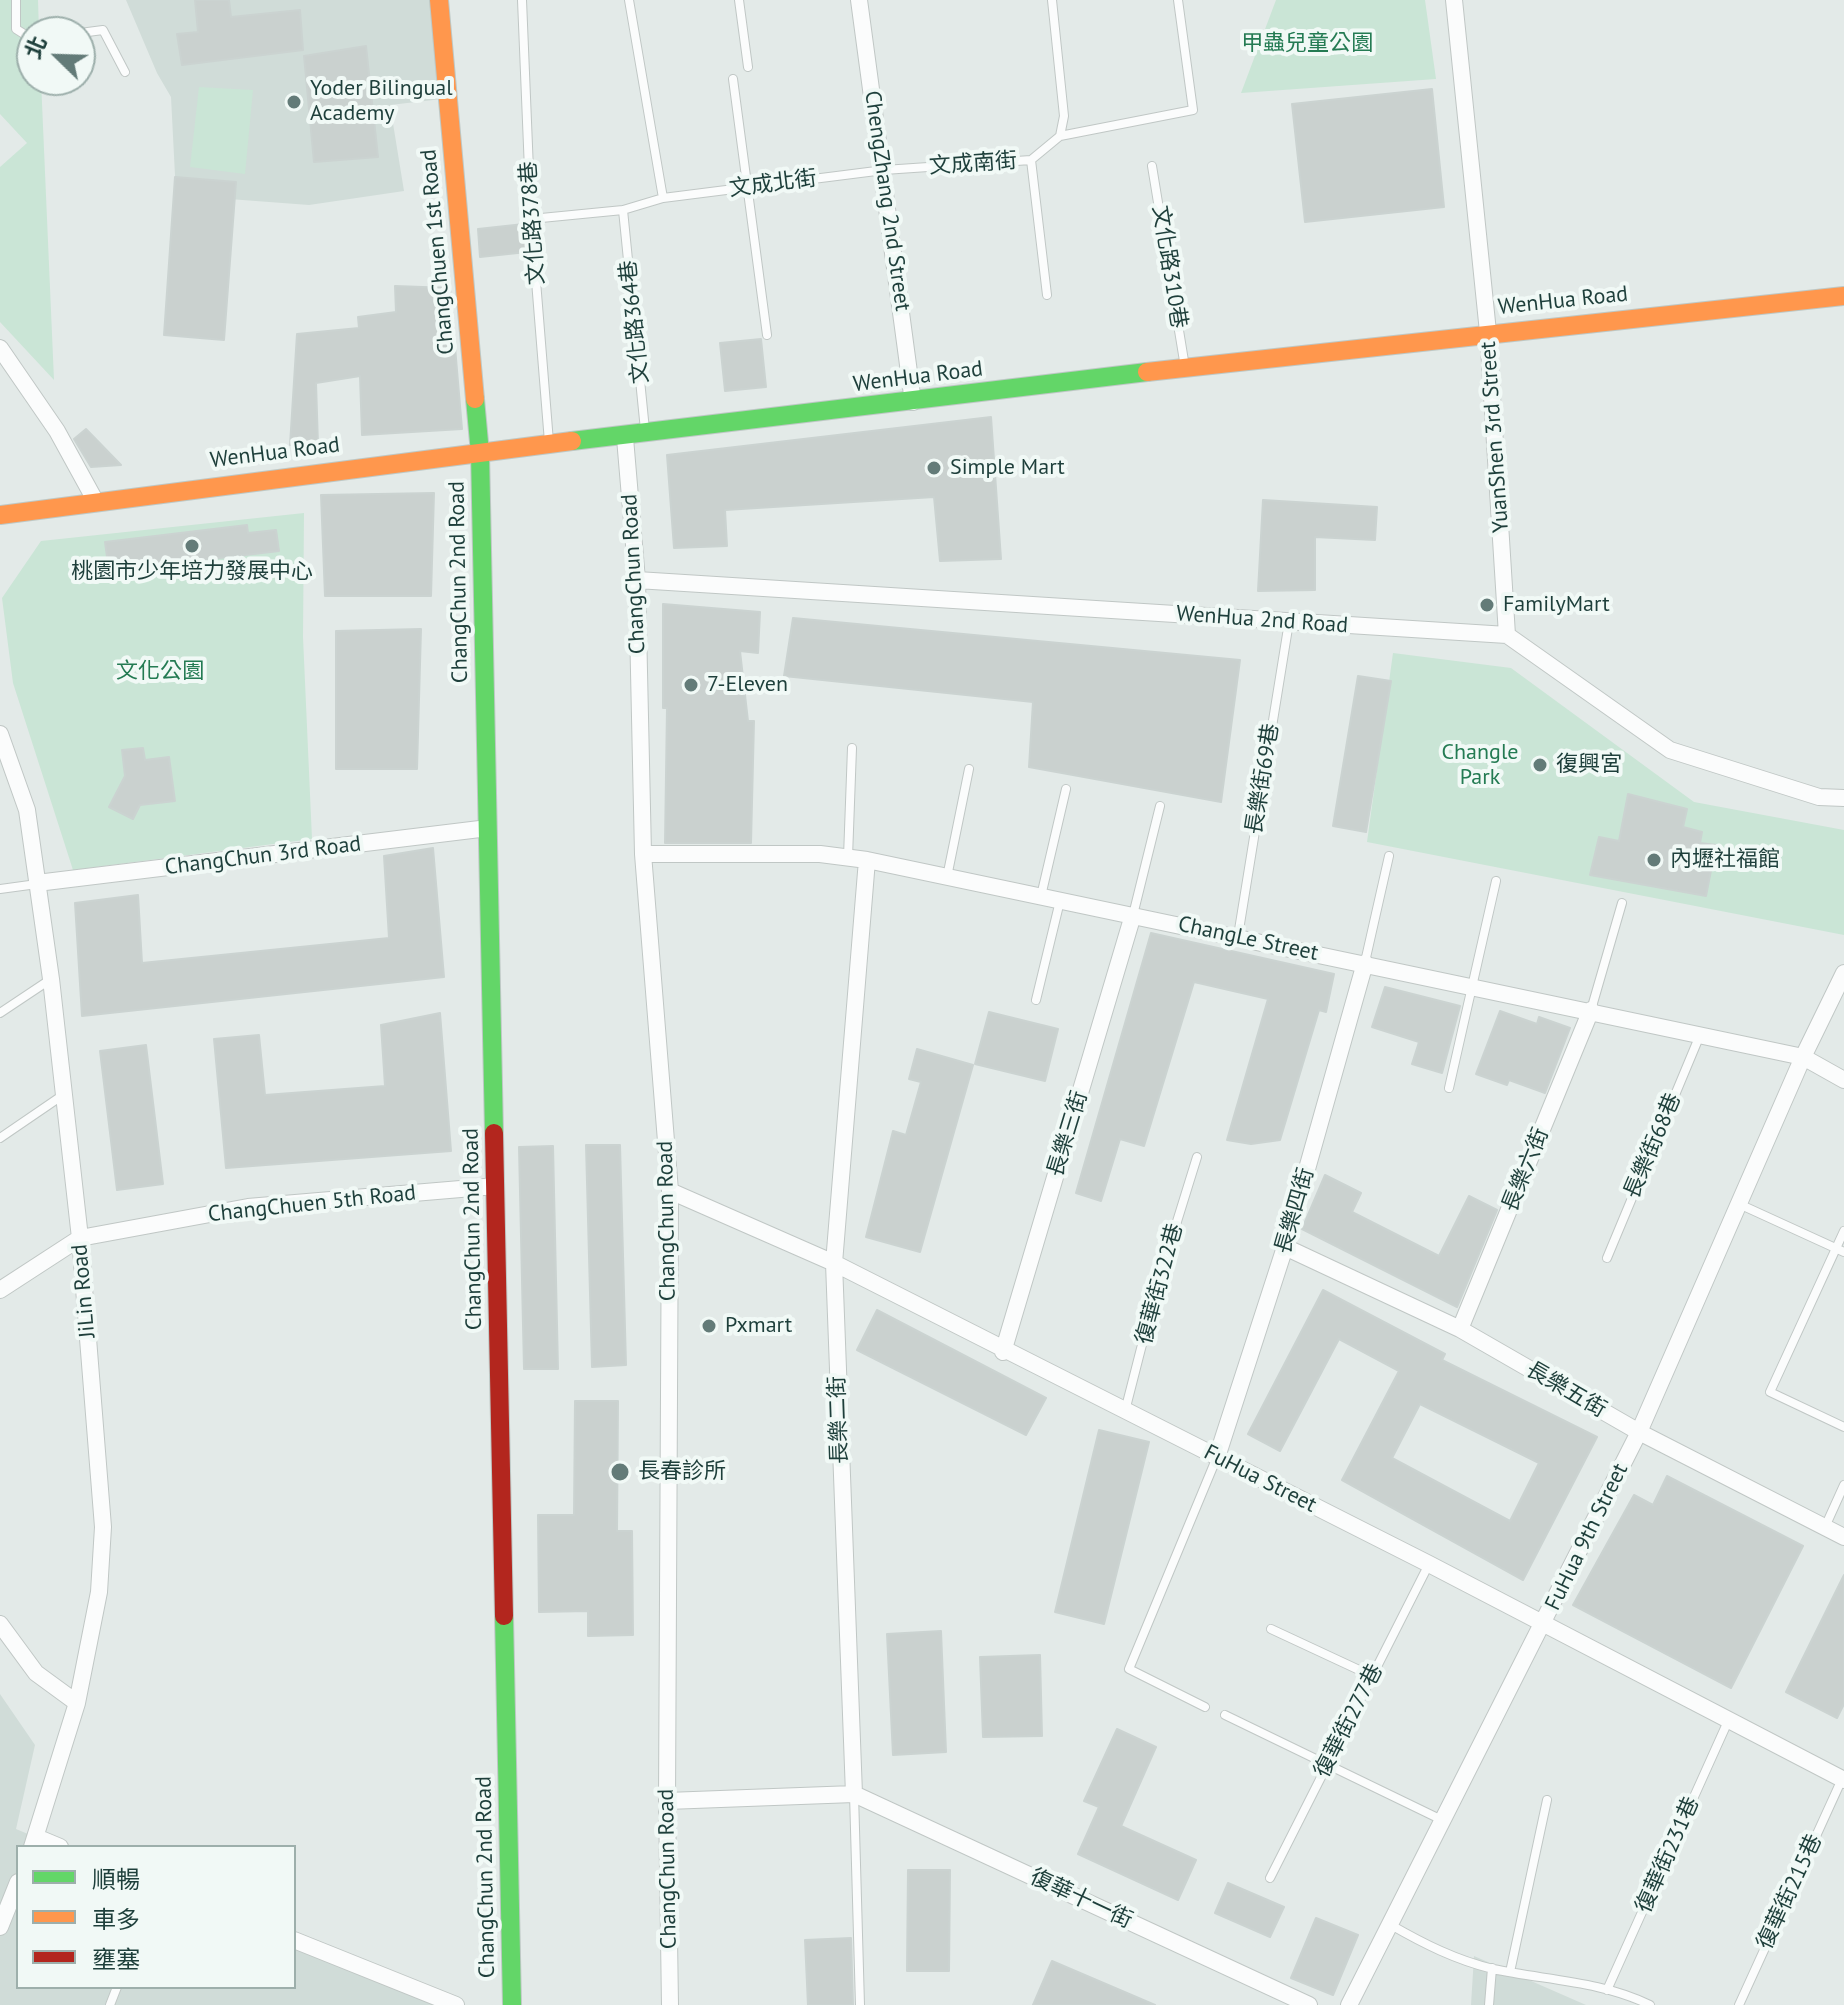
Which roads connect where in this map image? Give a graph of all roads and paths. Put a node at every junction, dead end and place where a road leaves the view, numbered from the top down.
1 (439, 0) edge
2 (522, 0) edge
3 (629, 0) edge
4 (739, 0) edge
5 (859, 0) edge
6 (1052, 0) edge
7 (1178, 0) edge
8 (1454, 0) edge
9 (96, 31) edge
10 (748, 67) dead end
11 (125, 72) dead end
12 (733, 79) dead end
13 (1060, 136) junction
14 (1031, 160) junction
15 (1152, 166) dead end
16 (884, 170) junction
17 (745, 188) junction
18 (663, 198) junction
19 (623, 210) junction
20 (531, 219) junction
21 (1047, 295) dead end
22 (1844, 296) edge
23 (1488, 332) junction
24 (767, 335) dead end
25 (0, 348) edge
26 (1185, 368) junction
27 (913, 402) junction
28 (646, 434) junction
29 (625, 438) junction
30 (549, 445) junction
31 (480, 453) junction
32 (96, 502) junction
33 (0, 515) edge
34 (637, 580) junction
35 (1289, 622) junction
36 (1507, 635) junction
37 (0, 734) edge
38 (852, 748) dead end
39 (4, 754) edge
40 (969, 769) dead end
41 (1066, 789) dead end
42 (1844, 798) edge
43 (1160, 806) dead end
44 (488, 828) junction
45 (643, 854) junction
46 (1389, 856) dead end
47 (848, 858) junction
48 (867, 860) junction
49 (947, 877) junction
50 (1496, 881) dead end
51 (37, 883) junction
52 (0, 889) edge
53 (1041, 896) junction
54 (1060, 900) junction
55 (1622, 903) dead end
56 (1133, 915) junction
57 (1238, 936) junction
58 (1365, 963) junction
59 (1844, 973) edge
60 (51, 979) junction
61 (1475, 986) junction
62 (1036, 1000) dead end
63 (1591, 1010) junction
64 (0, 1013) edge
65 (1700, 1035) junction
66 (1803, 1057) junction
67 (1844, 1080) edge
68 (1449, 1088) dead end
69 (63, 1095) junction
70 (0, 1138) edge
71 (1197, 1157) dead end
72 (496, 1186) junction
73 (670, 1191) junction
74 (1738, 1204) junction
75 (1844, 1231) edge
76 (80, 1238) junction
77 (1285, 1247) junction
78 (1840, 1250) edge
79 (1607, 1258) dead end
80 (834, 1263) junction
81 (0, 1290) edge
82 (1460, 1329) junction
83 (1003, 1352) junction
84 (1125, 1412) junction
85 (1844, 1427) edge
86 (1639, 1432) junction
87 (1217, 1457) junction
88 (1844, 1485) edge
89 (1825, 1528) junction
90 (1844, 1537) edge
91 (1429, 1564) junction
92 (1545, 1623) junction
93 (0, 1624) edge
94 (1271, 1629) dead end
95 (1372, 1676) junction
96 (77, 1703) junction
97 (1205, 1707) dead end
98 (1225, 1715) dead end
99 (1729, 1719) junction
100 (1328, 1763) junction
101 (1843, 1779) edge
102 (854, 1794) junction
103 (1547, 1800) dead end
104 (667, 1801) junction
105 (1445, 1822) junction
106 (34, 1842) edge
107 (1270, 1878) dead end
108 (16, 1887) edge
109 (1391, 1925) junction
110 (0, 1927) edge
111 (296, 1941) edge
112 (1492, 1968) junction
113 (1510, 1972) junction
114 (1607, 1990) junction
115 (456, 2005) edge
116 (512, 2005) edge
117 (670, 2005) edge
118 (860, 2005) edge
119 (1309, 2005) edge
120 (1349, 2005) edge
121 (1489, 2005) edge
122 (1650, 2005) edge
123 (1739, 2005) edge

1 - 31 street, ChangChuen 1st Road
2 - 20 lane, 文化路378巷
3 - 18 lane
4 - 10 lane
5 - 16 street, ChengZhang 2nd Street
6 - 13 lane
7 - 13 lane
8 - 23 street, YuanShen 3rd Street
9 - 11 lane
12 - 17 lane
13 - 14 lane, 文成南街
14 - 16 lane, 文成南街
14 - 21 lane
15 - 26 lane, 文化路310巷
16 - 17 lane, 文成北街
16 - 27 street, ChengZhang 2nd Street
17 - 18 lane, 文成北街
17 - 24 lane
18 - 19 lane, 文成北街
19 - 20 lane, 文成北街
19 - 28 lane, 文化路364巷
20 - 30 lane, 文化路378巷
22 - 23 street, WenHua Road
23 - 26 street, WenHua Road
23 - 36 street, YuanShen 3rd Street
25 - 32 street
26 - 27 street, WenHua Road
27 - 28 street, WenHua Road
28 - 29 street, WenHua Road
29 - 30 street, WenHua Road
29 - 34 street, ChangChun Road
30 - 31 street, WenHua Road
31 - 32 street, WenHua Road
31 - 44 street, ChangChun 2nd Road
32 - 33 street, WenHua Road
34 - 35 street, WenHua 2nd Road
34 - 45 street, ChangChun Road
35 - 36 street, WenHua 2nd Road
35 - 57 lane, 長樂街69巷
36 - 42 street
37 - 39 street, JiLin Road
38 - 47 lane
39 - 51 street, JiLin Road
40 - 49 lane
41 - 53 lane
43 - 56 lane
44 - 51 street, ChangChun 3rd Road
44 - 72 street, ChangChun 2nd Road
45 - 47 street, ChangLe Street
45 - 73 street, ChangChun Road
46 - 58 lane
47 - 48 street, ChangLe Street
48 - 49 street, ChangLe Street
48 - 80 street, 長樂二街
49 - 53 street, ChangLe Street
50 - 61 lane
51 - 52 lane
51 - 60 street, JiLin Road
53 - 54 street, ChangLe Street
54 - 56 street, ChangLe Street
54 - 62 lane
55 - 63 lane
56 - 57 street, ChangLe Street
56 - 83 street, 長樂三街
57 - 58 street, ChangLe Street
58 - 61 street, ChangLe Street
58 - 77 street, 長樂四街
59 - 66 street, FuHua 9th Street
60 - 64 lane
60 - 69 street, JiLin Road
61 - 63 street, ChangLe Street
61 - 68 lane
63 - 65 street, ChangLe Street
63 - 82 street, 長樂六街
65 - 66 street, ChangLe Street
65 - 79 lane, 長樂街68巷
66 - 67 street, ChangLe Street
66 - 74 street, FuHua 9th Street
69 - 70 lane
69 - 76 street, JiLin Road
71 - 84 lane, 復華街322巷
72 - 76 street, ChangChuen 5th Road
72 - 116 street, ChangChun 2nd Road
73 - 80 street, FuHua Street
73 - 104 street, ChangChun Road
74 - 78 lane
74 - 86 street, FuHua 9th Street
75 - 78 lane
76 - 81 street
76 - 96 street, JiLin Road
77 - 82 street, 長樂五街
77 - 87 street, 長樂四街
78 - 85 lane
80 - 83 street, FuHua Street
80 - 102 street, 長樂二街
82 - 86 street, 長樂五街
83 - 84 street, FuHua Street
84 - 87 street, FuHua Street
86 - 89 street, 長樂五街
86 - 92 street, FuHua 9th Street
87 - 91 street, FuHua Street
87 - 97 lane
88 - 89 lane
89 - 90 street, 長樂五街
91 - 92 street, FuHua Street
91 - 95 lane, 復華街277巷
92 - 99 street, FuHua Street
92 - 105 street, FuHua 9th Street
93 - 96 street
94 - 95 lane
95 - 100 lane, 復華街277巷
96 - 106 street, JiLin Road
98 - 100 lane
99 - 101 street, FuHua Street
99 - 114 lane, 復華街231巷
100 - 105 lane
100 - 107 lane, 復華街277巷
101 - 123 lane, 復華街215巷
102 - 104 street
102 - 118 lane
102 - 119 street, 復華十一街
103 - 113 lane
104 - 117 street, ChangChun Road
105 - 109 street, FuHua 9th Street
108 - 110 street
109 - 112 lane
109 - 120 street, FuHua 9th Street
111 - 115 street
112 - 113 lane
112 - 121 lane
113 - 114 lane
114 - 122 lane

